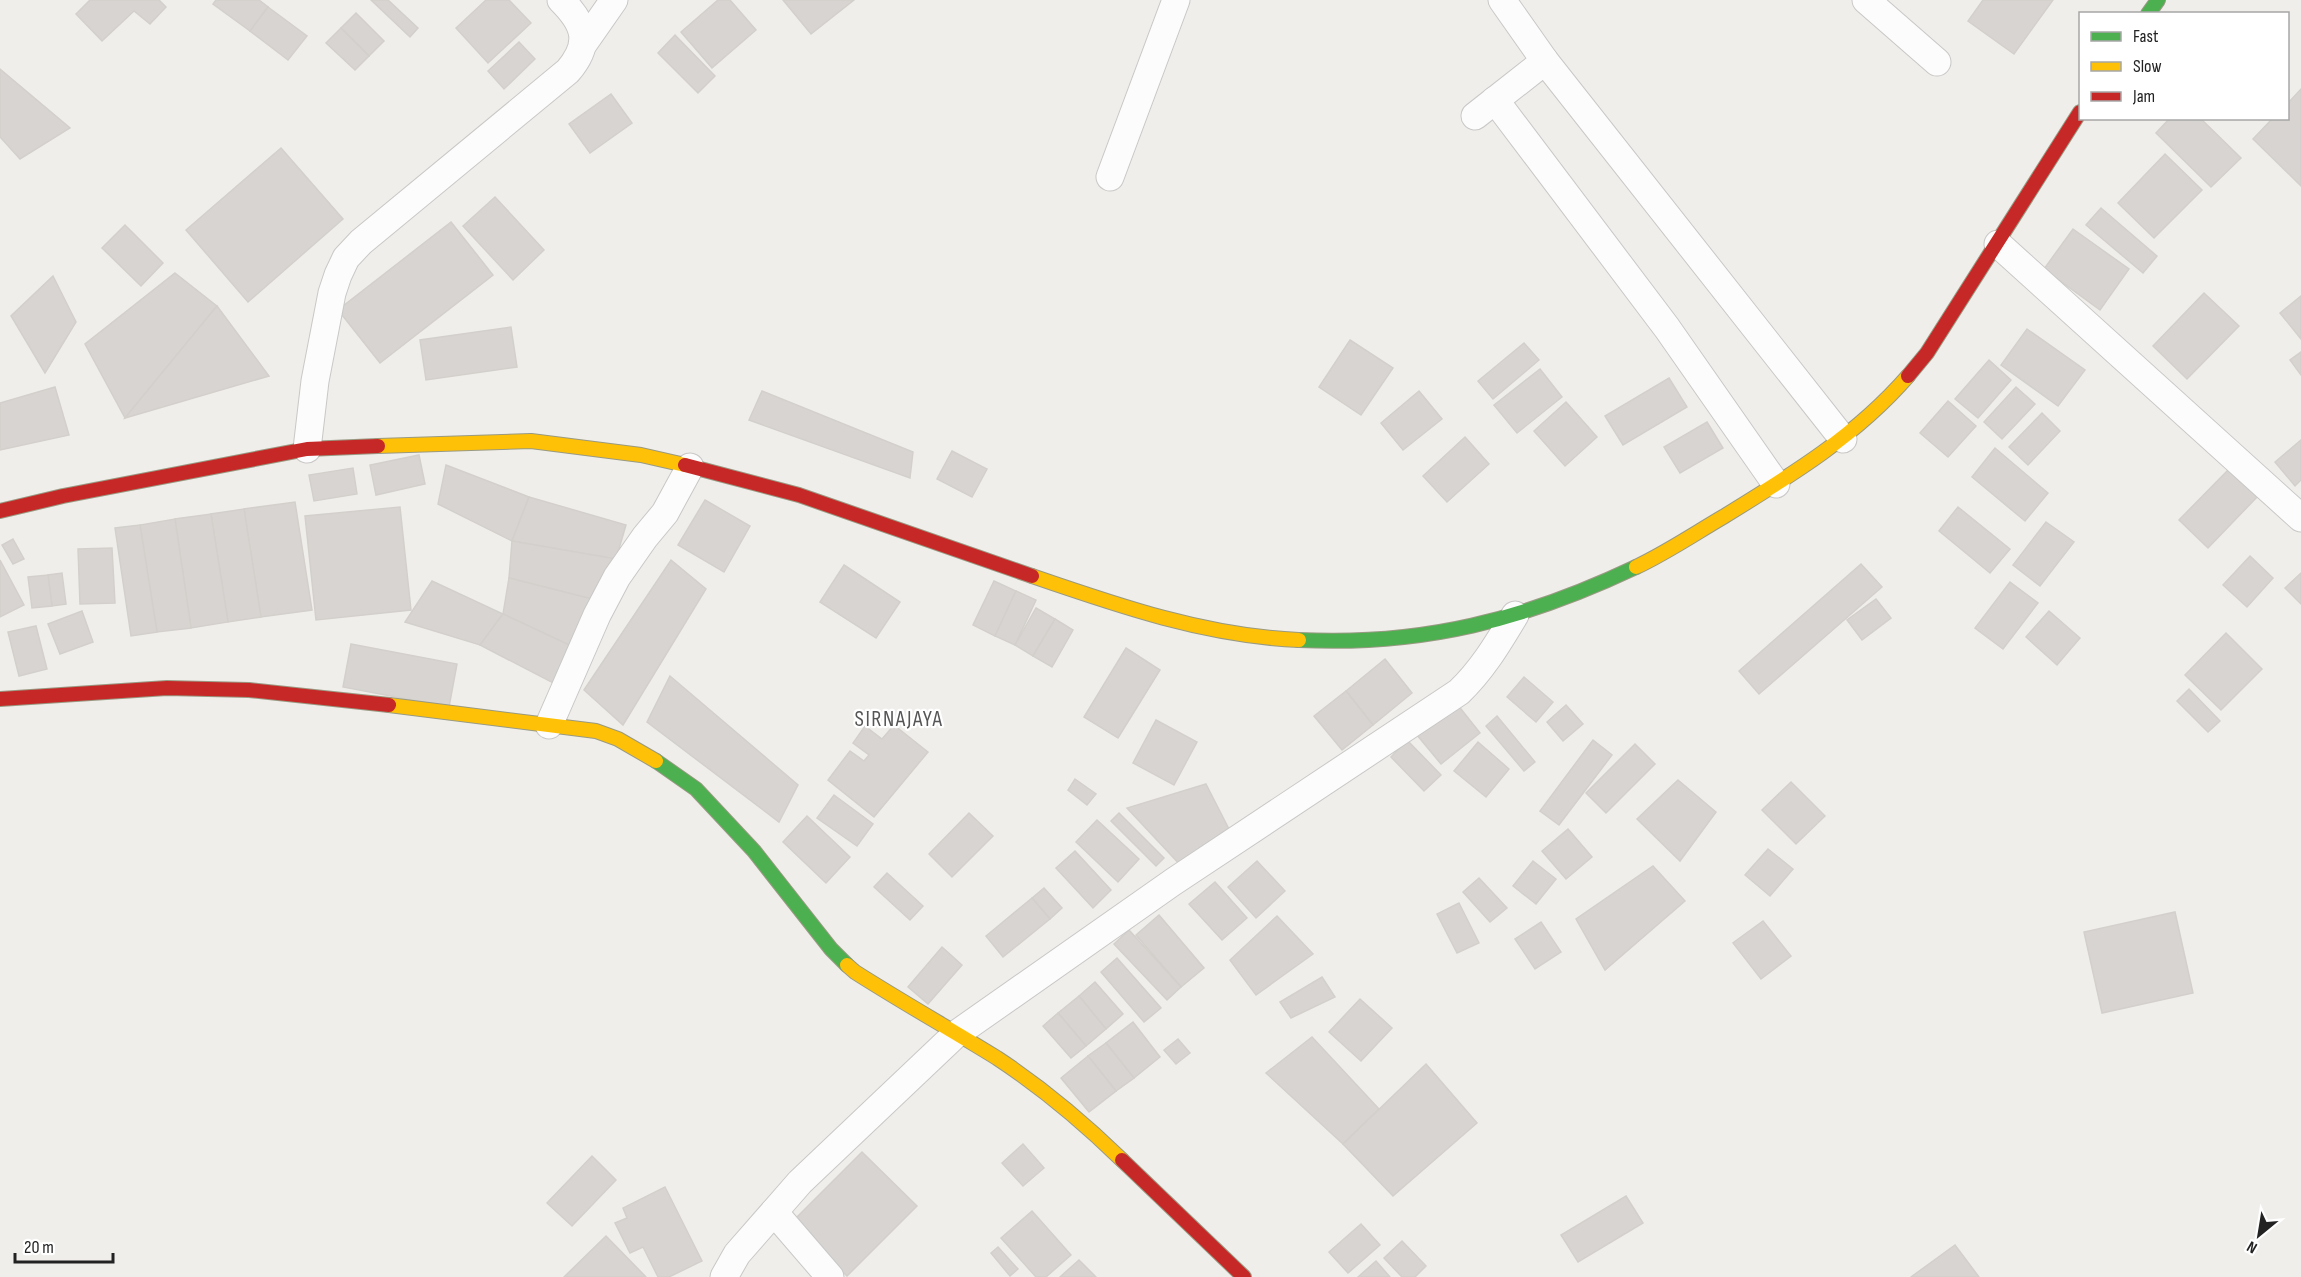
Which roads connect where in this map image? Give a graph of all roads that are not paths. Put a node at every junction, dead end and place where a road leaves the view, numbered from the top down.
1 (561, 0) edge
2 (614, 0) edge
3 (1176, 0) edge
4 (1502, 0) edge
5 (1866, 0) edge
6 (584, 43) junction
7 (1545, 61) junction
8 (1937, 62) dead end
9 (2079, 114) edge
10 (1110, 177) dead end
11 (1998, 244) junction
12 (1843, 439) junction
13 (307, 449) junction
14 (690, 467) junction
15 (1776, 484) junction
16 (0, 511) edge
17 (2301, 518) edge
18 (1515, 615) junction
19 (0, 699) edge
20 (549, 725) junction
21 (955, 1035) junction
22 (774, 1212) junction
23 (724, 1277) edge
24 (830, 1277) edge
25 (1244, 1277) edge

1 - 6 street
2 - 6 street
3 - 10 street
4 - 7 street
5 - 8 street
6 - 13 street
7 - 12 street
7 - 15 street
9 - 11 street
11 - 12 street
11 - 17 street
12 - 15 street
13 - 14 street
13 - 16 street
14 - 18 street
14 - 20 street
15 - 18 street
18 - 21 street
19 - 20 street
20 - 21 street
21 - 22 street
21 - 25 street
22 - 23 street
22 - 24 street

